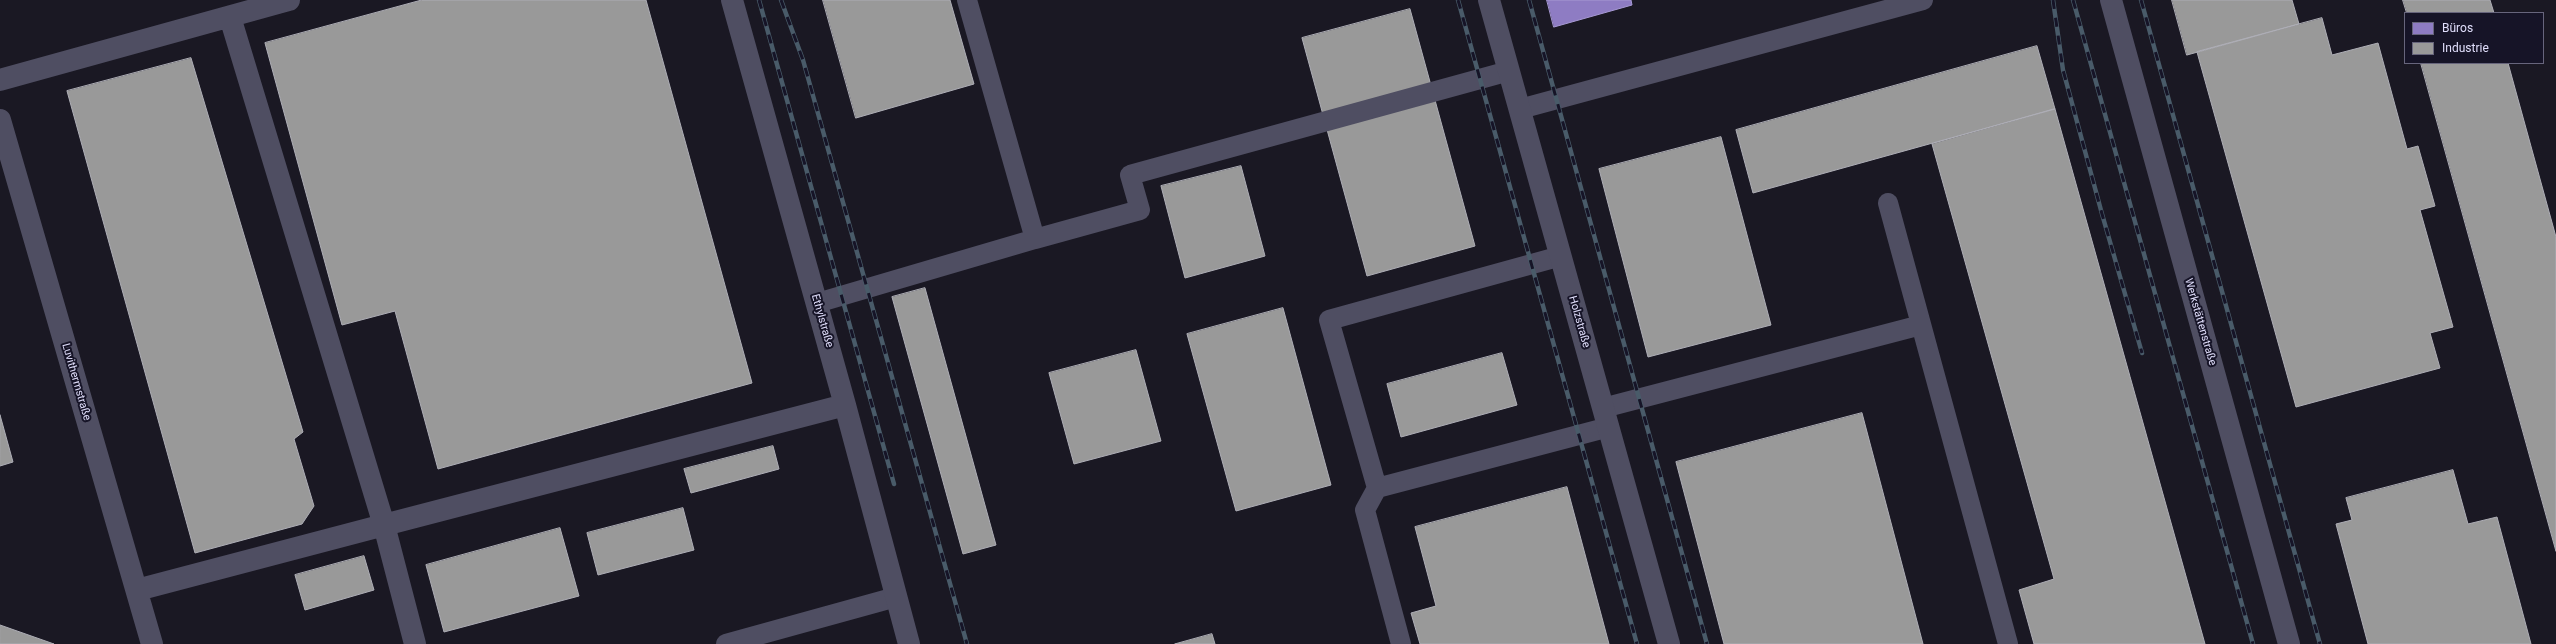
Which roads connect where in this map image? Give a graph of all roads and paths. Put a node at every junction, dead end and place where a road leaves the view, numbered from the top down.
1 (289, 0) edge
2 (732, 0) edge
3 (966, 0) edge
4 (1489, 0) edge
5 (1923, 0) edge
6 (2110, 0) edge
7 (230, 17) junction
8 (1509, 71) junction
9 (0, 80) edge
10 (1520, 109) junction
11 (0, 120) edge
12 (1888, 203) dead end
13 (1035, 239) junction
14 (1561, 256) junction
15 (817, 303) junction
16 (1921, 325) junction
17 (845, 405) junction
18 (1606, 418) junction
19 (1377, 488) junction
20 (384, 525) junction
21 (137, 590) junction
22 (896, 597) junction
23 (152, 644) edge
24 (415, 644) edge
25 (726, 644) edge
26 (909, 644) edge
27 (1401, 644) edge
28 (1669, 644) edge
29 (2008, 644) edge
30 (2289, 644) edge

1 - 7 street
2 - 15 street, Ethylstraße
3 - 13 lane
4 - 8 street, Holzstraße
5 - 10 lane
6 - 30 street, Werkstättenstraße
7 - 9 street
7 - 20 street
8 - 10 street, Holzstraße
8 - 13 lane
10 - 14 street, Holzstraße
11 - 21 street, Luvithermstraße
12 - 16 lane
13 - 15 lane
14 - 18 street, Holzstraße
14 - 19 lane
15 - 17 street, Ethylstraße
16 - 18 lane
16 - 29 lane
17 - 20 street
17 - 22 street, Ethylstraße
18 - 19 lane
18 - 28 street, Holzstraße
19 - 27 lane
20 - 21 street
20 - 24 street
21 - 23 street, Luvithermstraße
22 - 25 lane
22 - 26 street, Ethylstraße

